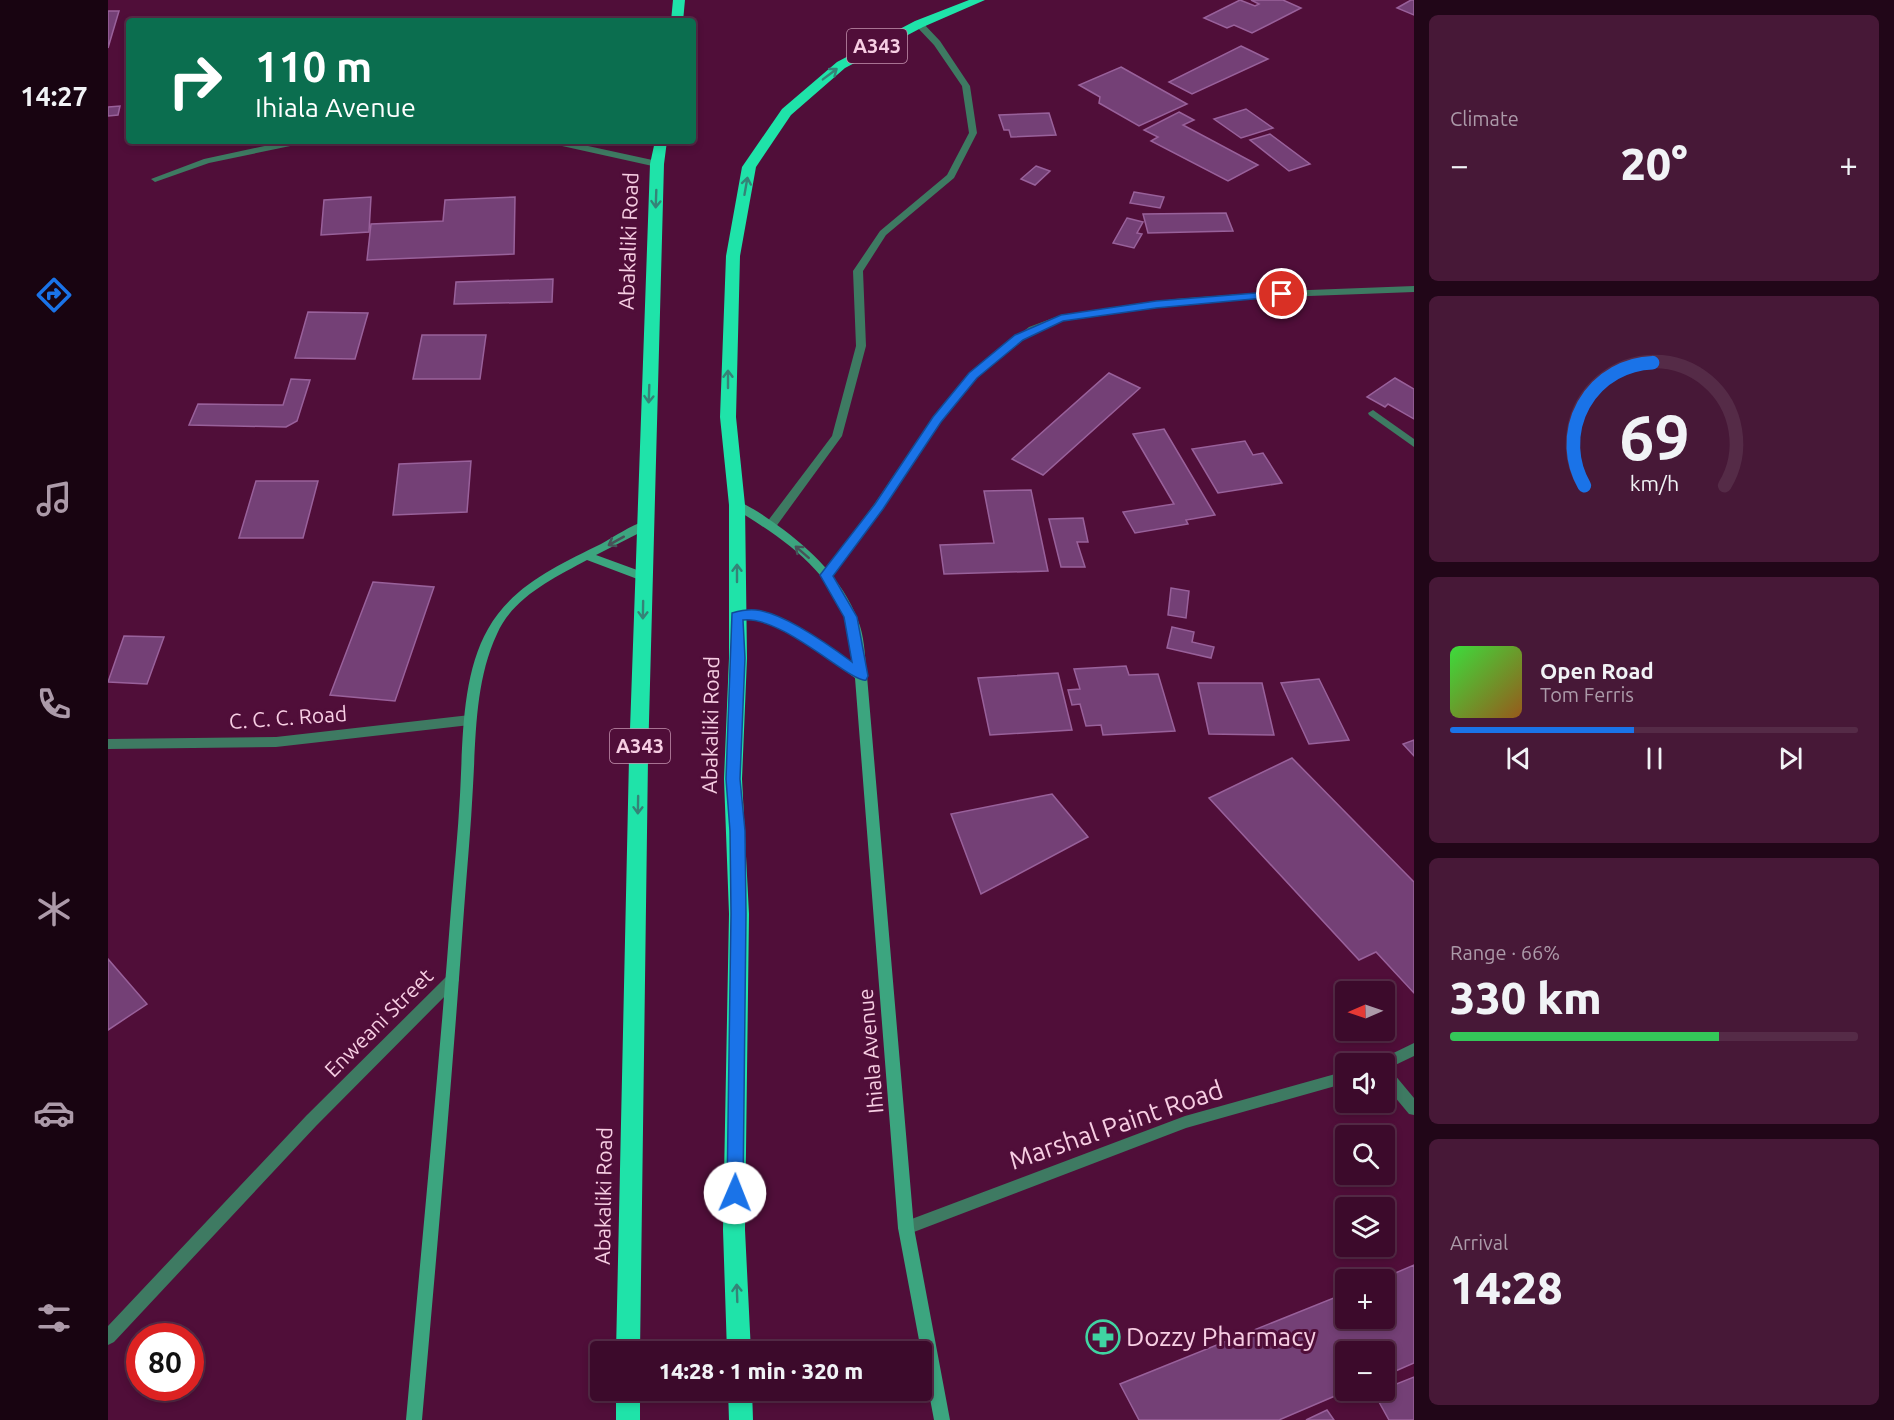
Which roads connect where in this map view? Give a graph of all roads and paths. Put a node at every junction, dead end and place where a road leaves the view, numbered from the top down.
1 (680, 0) edge
2 (979, 0) edge
3 (677, 18) edge
4 (919, 24) junction
5 (287, 144) edge
6 (567, 144) edge
7 (660, 144) edge
8 (657, 164) junction
9 (155, 179) dead end
10 (1414, 289) edge
11 (1373, 413) dead end
12 (1414, 444) edge
13 (737, 505) junction
14 (645, 525) junction
15 (771, 525) junction
16 (588, 556) junction
17 (827, 575) junction
18 (644, 577) junction
19 (736, 617) junction
20 (861, 676) junction
21 (470, 720) junction
22 (108, 744) edge
23 (452, 980) junction
24 (1414, 1049) edge
25 (1395, 1058) edge
26 (1335, 1080) edge
27 (1395, 1086) edge
28 (1414, 1109) edge
29 (906, 1228) junction
30 (108, 1337) edge
31 (628, 1341) edge
32 (739, 1341) edge
33 (628, 1401) edge
34 (740, 1401) edge
35 (414, 1420) edge
36 (628, 1420) edge
37 (741, 1420) edge
38 (942, 1420) edge

1 - 3 highway
2 - 4 highway, A343
13 -> 4 highway, Abakaliki Road / A343
4 - 15 street
5 - 9 street
6 - 8 street
7 - 8 highway, Abakaliki Road / A343
8 -> 14 highway, Abakaliki Road / A343
10 - 17 street
11 - 12 street
13 - 15 main road, Ihiala Avenue
19 -> 13 highway, Abakaliki Road / A343
14 -> 16 main road, Enweani Street
14 - 18 highway, Abakaliki Road / A343
17 -> 15 main road, Ihiala Avenue
16 - 18 main road
16 - 21 main road, Enweani Street
17 - 20 main road, Ihiala Avenue
18 -> 31 highway, Abakaliki Road / A343
19 - 20 main road
32 -> 19 highway, Abakaliki Road / A343
20 - 29 main road, Ihiala Avenue
21 - 22 street, C. C. C. Road
21 - 23 main road, Enweani Street
23 - 30 street, Enweani Street
23 - 35 main road
24 - 25 street
26 - 29 street, Marshal Paint Road
27 - 28 street
29 - 38 main road, Ihiala Avenue
33 - 36 highway
34 - 37 highway

